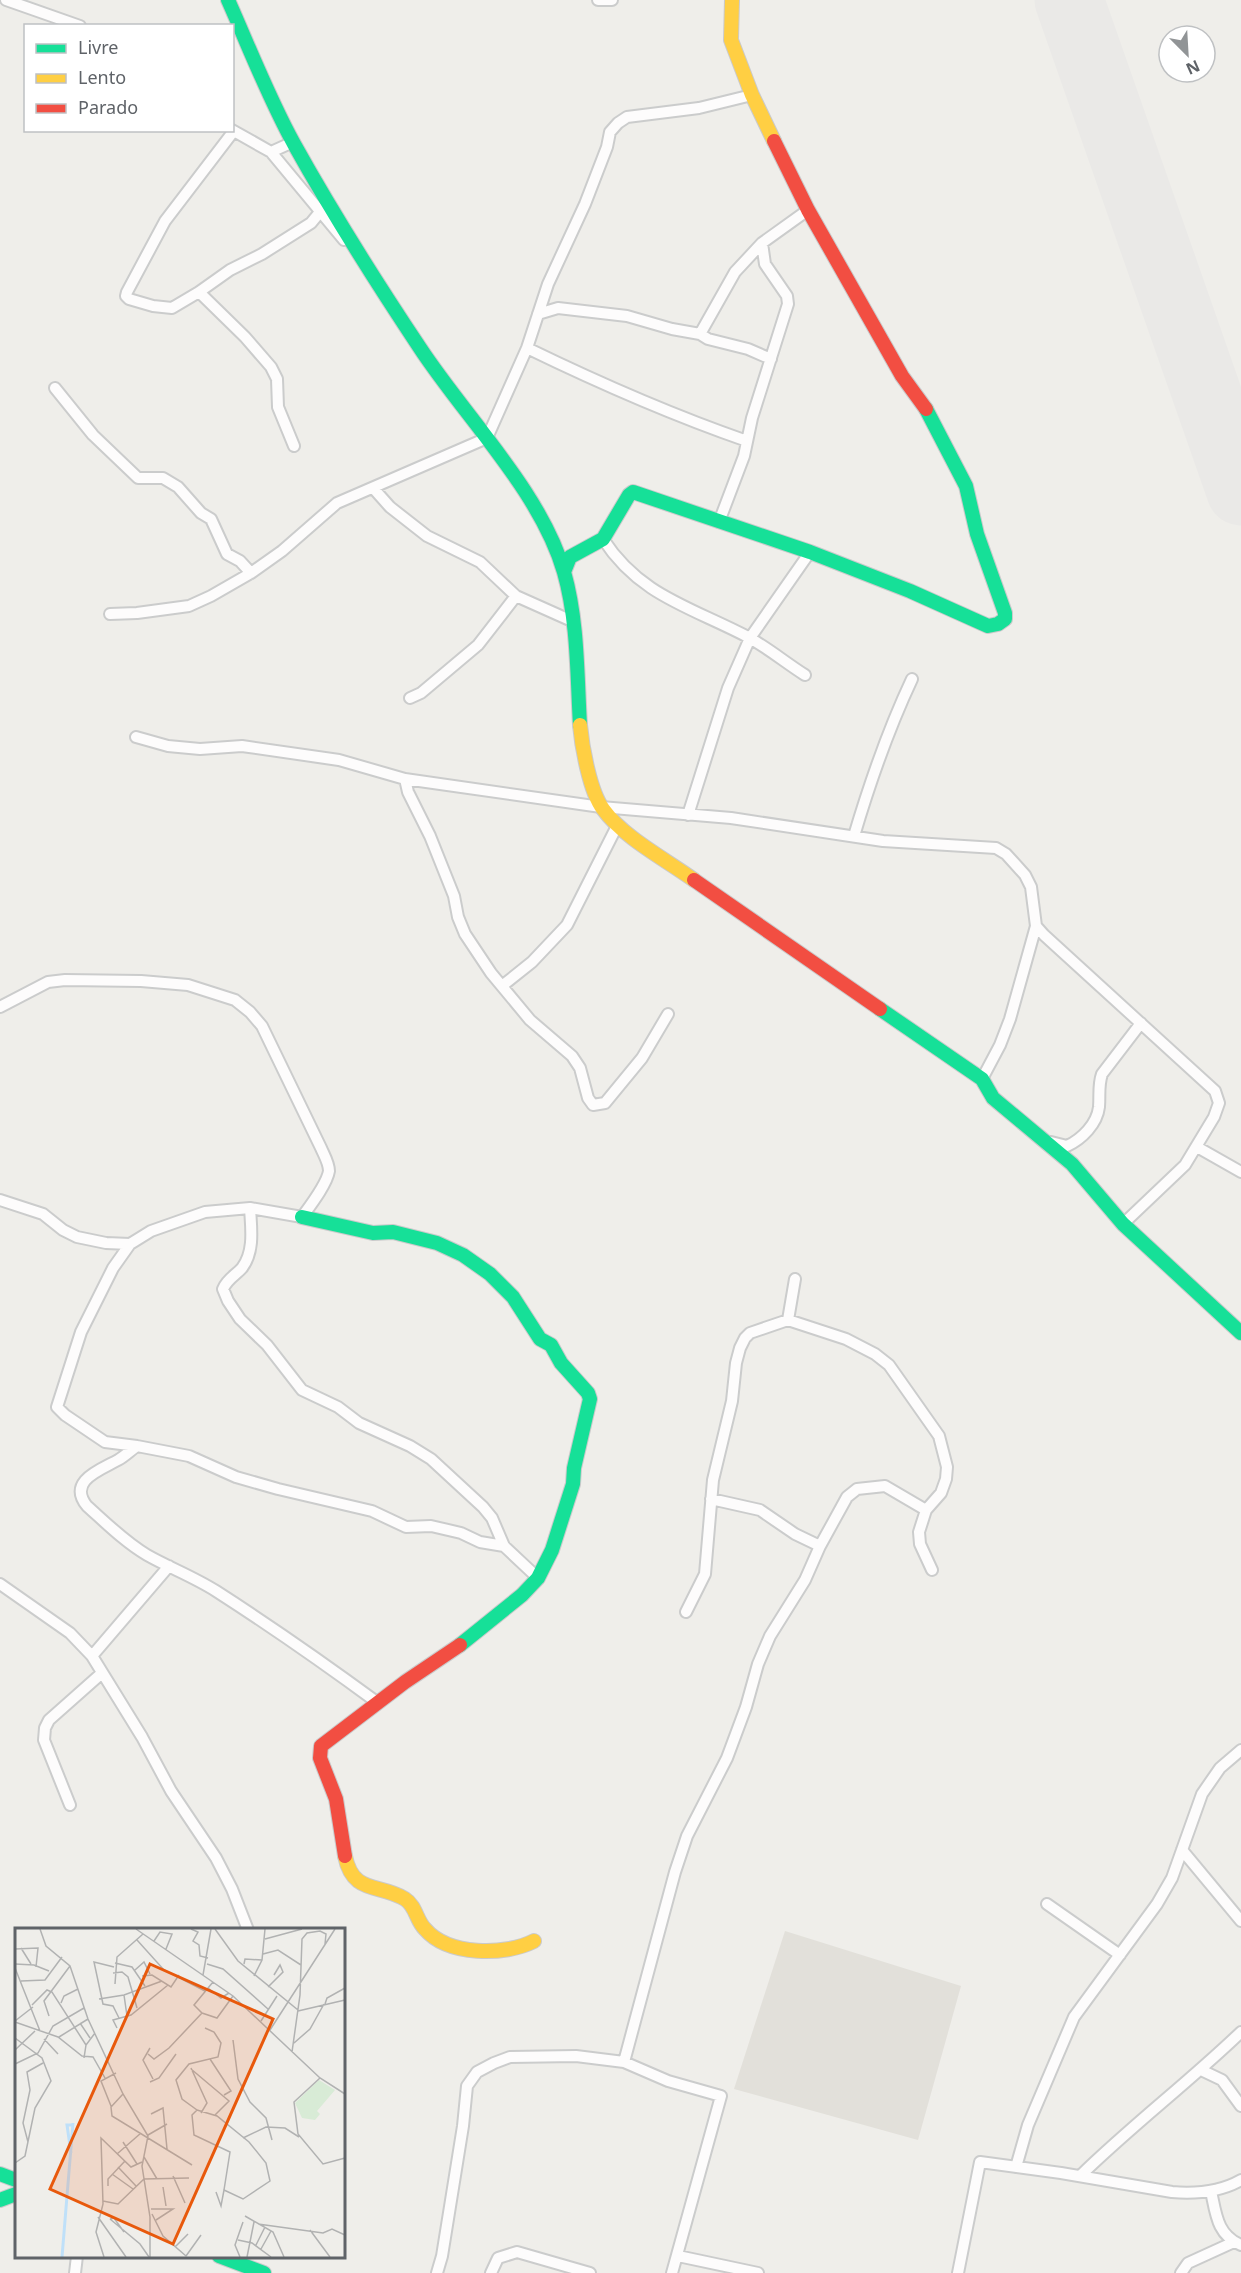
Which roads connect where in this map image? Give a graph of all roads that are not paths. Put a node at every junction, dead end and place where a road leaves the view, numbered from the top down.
1 (6, 0) edge
2 (228, 0) edge
3 (598, 0) edge
4 (612, 0) edge
5 (732, 0) edge
6 (74, 24) edge
7 (752, 96) junction
8 (232, 132) edge
9 (234, 132) edge
10 (293, 142) junction
11 (271, 152) junction
12 (808, 210) junction
13 (320, 212) junction
14 (762, 243) junction
15 (365, 266) junction
16 (199, 292) junction
17 (538, 314) junction
18 (700, 334) junction
19 (527, 348) junction
20 (771, 359) junction
21 (55, 388) dead end
22 (487, 438) junction
23 (747, 441) junction
24 (294, 446) dead end
25 (374, 489) junction
26 (718, 522) junction
27 (603, 539) junction
28 (810, 552) junction
29 (564, 572) junction
30 (251, 573) junction
31 (516, 596) junction
32 (110, 614) dead end
33 (572, 621) junction
34 (750, 638) junction
35 (805, 675) dead end
36 (912, 679) dead end
37 (410, 698) dead end
38 (136, 737) dead end
39 (405, 779) junction
40 (601, 807) junction
41 (688, 815) junction
42 (617, 826) junction
43 (854, 836) junction
44 (1036, 926) junction
45 (502, 986) junction
46 (0, 1007) edge
47 (668, 1014) dead end
48 (1141, 1023) junction
49 (982, 1079) junction
50 (1038, 1134) junction
51 (1197, 1147) junction
52 (1241, 1172) edge
53 (0, 1200) edge
54 (250, 1208) junction
55 (302, 1217) junction
56 (1123, 1224) junction
57 (130, 1244) junction
58 (795, 1279) dead end
59 (788, 1320) junction
60 (1241, 1333) edge
61 (137, 1446) junction
62 (711, 1499) junction
63 (926, 1510) junction
64 (504, 1546) junction
65 (820, 1546) junction
66 (169, 1566) junction
67 (932, 1570) dead end
68 (538, 1578) junction
69 (0, 1584) edge
70 (686, 1612) dead end
71 (92, 1656) junction
72 (102, 1673) junction
73 (378, 1703) junction
74 (1241, 1750) edge
75 (70, 1805) dead end
76 (1182, 1850) junction
77 (1047, 1904) dead end
78 (1241, 1921) edge
79 (248, 1928) edge
80 (534, 1941) dead end
81 (1120, 1955) junction
82 (1241, 2032) edge
83 (624, 2062) junction
84 (1201, 2070) junction
85 (1241, 2106) edge
86 (1016, 2167) junction
87 (0, 2174) edge
88 (1080, 2176) junction
89 (15, 2180) edge
90 (1241, 2180) edge
91 (1211, 2191) junction
92 (15, 2194) edge
93 (0, 2200) edge
94 (1237, 2244) edge
95 (678, 2256) junction
96 (77, 2258) edge
97 (224, 2258) edge
98 (75, 2273) edge
99 (264, 2273) edge
100 (437, 2273) edge
101 (491, 2273) edge
102 (590, 2273) edge
103 (672, 2273) edge
104 (758, 2273) edge
105 (958, 2273) edge
106 (1181, 2273) edge

1 - 6 street
2 - 10 street
3 - 4 street
5 - 7 street
7 - 12 street
7 - 17 street
8 - 16 street
9 - 11 street
10 - 11 street
10 - 15 street
11 - 13 street
12 - 14 street
12 - 28 street
13 - 15 street
13 - 16 street
14 - 18 street
14 - 20 street
15 - 22 street
16 - 24 street
17 - 18 street
17 - 19 street
18 - 20 street
19 - 22 street
19 - 23 street
20 - 23 street
21 - 30 street
22 - 25 street
22 - 29 street
23 - 26 street
25 - 30 street
25 - 31 street
26 - 27 street
26 - 28 street
27 - 29 street
27 - 34 street
28 - 34 street
29 - 33 street
30 - 32 street
31 - 33 street
31 - 37 street
33 - 40 street
34 - 35 street
34 - 41 street
36 - 43 street
38 - 39 street
39 - 40 street
39 - 45 street
40 - 41 street
40 - 42 street
41 - 43 street
42 - 45 street
42 - 49 street
43 - 44 street
44 - 48 street
44 - 49 street
45 - 47 street
46 - 55 street
48 - 50 street
48 - 51 street
49 - 50 street
50 - 56 street
51 - 52 street
51 - 56 street
53 - 57 street
54 - 55 street
54 - 57 street
54 - 64 street
55 - 68 street
56 - 60 street
57 - 61 street
58 - 59 street
59 - 62 street
59 - 63 street
61 - 64 street
61 - 66 street
62 - 65 street
62 - 70 street
63 - 65 street
63 - 67 street
64 - 68 street
65 - 83 street
66 - 71 street
66 - 73 street
68 - 73 street
69 - 71 street
71 - 72 street
72 - 75 street
72 - 79 street
73 - 80 street
74 - 76 street
76 - 78 street
76 - 81 street
77 - 81 street
81 - 86 street
82 - 84 street
83 - 95 street
83 - 100 street
84 - 85 street
84 - 88 street
86 - 88 street
86 - 105 street
87 - 89 street
88 - 91 street
90 - 91 street
91 - 94 street
92 - 93 street
94 - 106 street
95 - 103 street
95 - 104 street
96 - 98 street
97 - 99 street
101 - 102 street

